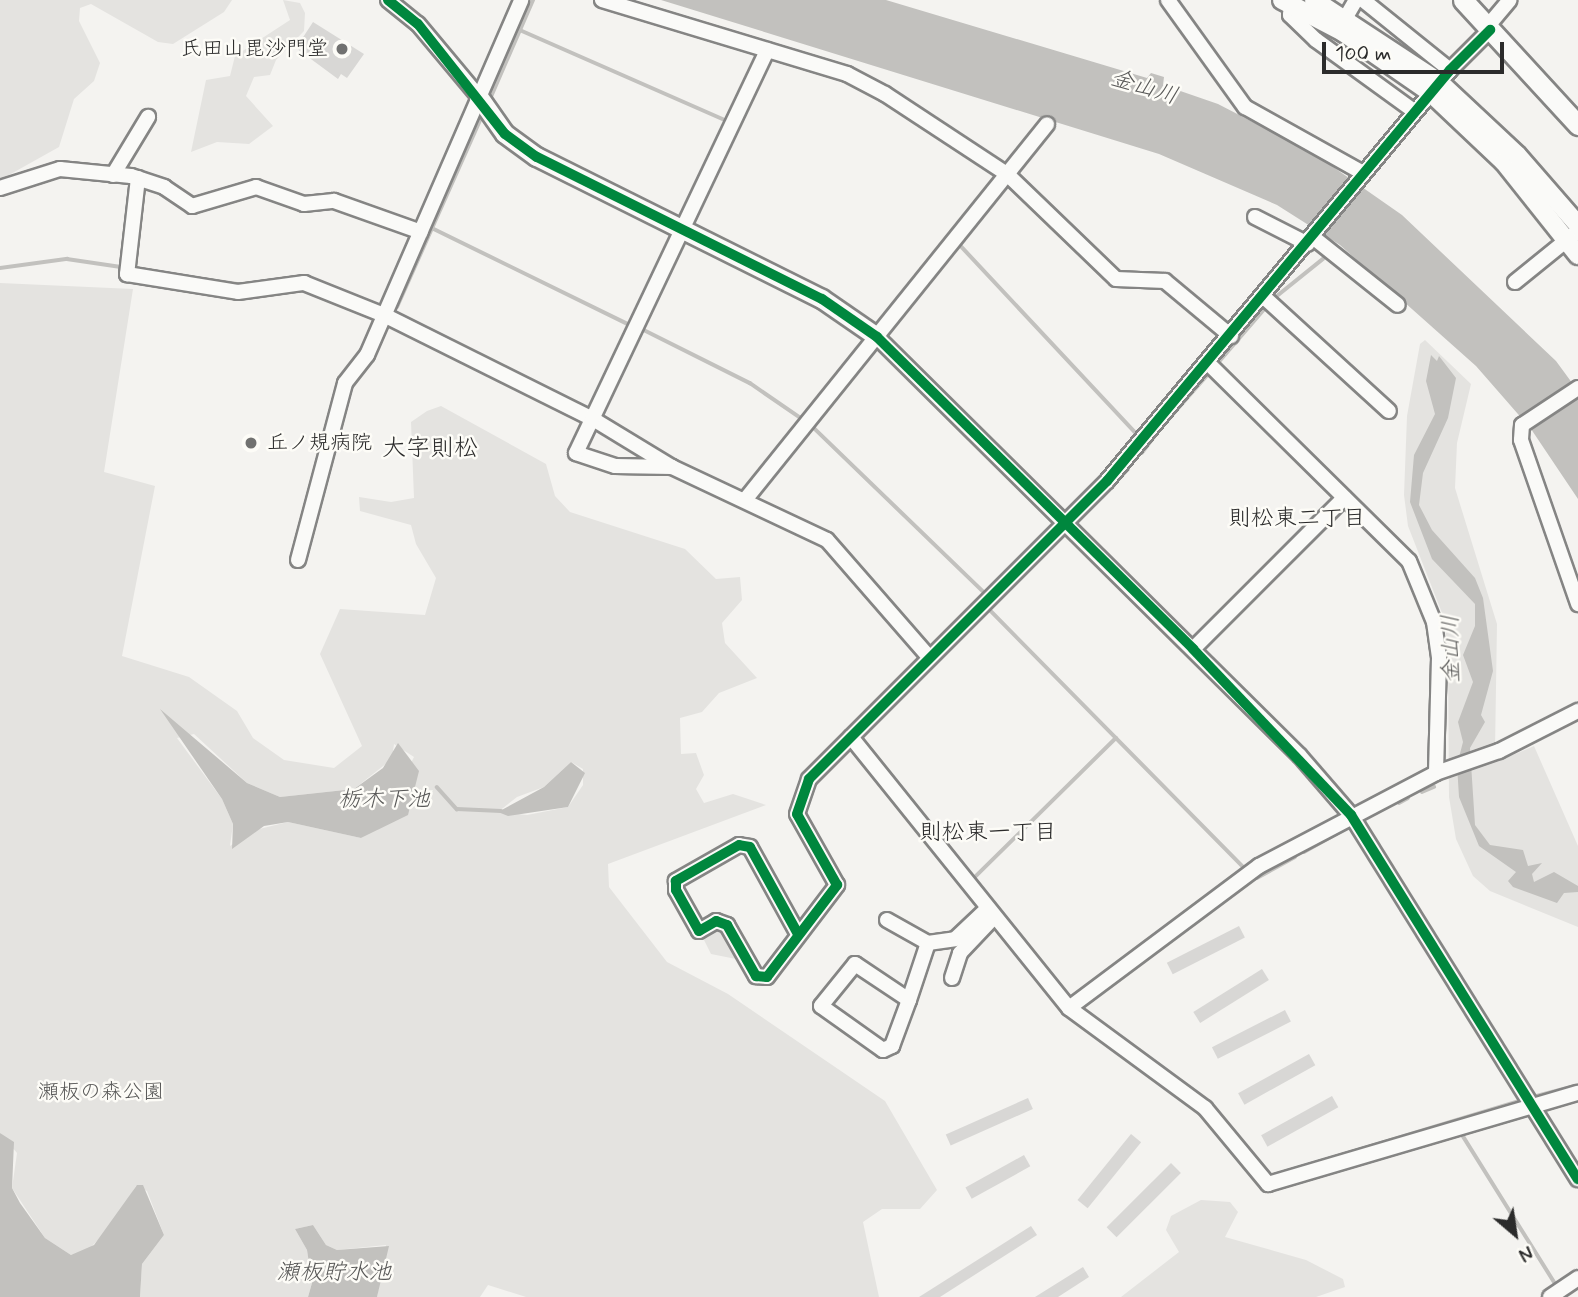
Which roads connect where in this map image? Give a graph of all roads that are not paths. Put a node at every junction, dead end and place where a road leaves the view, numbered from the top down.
1 (388, 0) edge
2 (521, 0) edge
3 (602, 0) edge
4 (1168, 0) edge
5 (1314, 0) edge
6 (1356, 0) edge
7 (1363, 0) edge
8 (1463, 0) edge
9 (1510, 0) edge
10 (1287, 2) edge
11 (1346, 18) junction
12 (1488, 28) junction
13 (767, 50) junction
14 (1440, 81) junction
15 (479, 97) junction
16 (1415, 112) junction
17 (148, 117) dead end
18 (1048, 124) dead end
19 (1578, 125) edge
20 (1007, 174) junction
21 (113, 175) junction
22 (1362, 176) junction
23 (138, 178) junction
24 (0, 188) edge
25 (1255, 217) dead end
26 (1578, 225) edge
27 (682, 227) junction
28 (421, 232) junction
29 (1573, 235) edge
30 (1313, 238) junction
31 (1578, 255) edge
32 (1515, 282) dead end
33 (1269, 302) junction
34 (1398, 305) dead end
35 (384, 315) junction
36 (1231, 336) junction
37 (877, 337) junction
38 (1208, 363) junction
39 (1578, 388) edge
40 (1389, 411) dead end
41 (593, 419) junction
42 (672, 467) junction
43 (1343, 498) junction
44 (745, 500) junction
45 (1070, 528) junction
46 (298, 560) dead end
47 (1578, 604) edge
48 (1193, 649) junction
49 (929, 657) junction
50 (1578, 711) edge
51 (851, 737) junction
52 (1436, 773) junction
53 (1351, 815) junction
54 (990, 913) junction
55 (887, 920) dead end
56 (798, 934) junction
57 (928, 943) junction
58 (952, 978) dead end
59 (909, 1000) junction
60 (1069, 1008) junction
61 (1578, 1093) edge
62 (1532, 1105) junction
63 (1578, 1179) edge
64 (1578, 1278) edge
65 (1556, 1293) edge

1 - 15 street
2 - 15 street
3 - 13 street
4 - 22 street
5 - 11 street
6 - 11 street
7 - 14 street
8 - 12 main road
9 - 12 street
10 - 14 street
10 - 16 street
11 - 14 street
12 - 14 street
12 - 19 main road
13 - 20 street
13 - 27 street
14 - 16 street
14 - 26 street
14 - 29 street
15 - 27 street
15 - 28 street
16 - 22 street
17 - 21 street
18 - 20 street
20 - 36 street
20 - 37 street
21 - 23 street
21 - 24 street
22 - 30 street
23 - 28 street
23 - 35 street
25 - 30 street
27 - 37 street
27 - 41 street
28 - 35 street
29 - 31 street
29 - 32 street
30 - 33 street
30 - 34 street
33 - 36 street
33 - 40 street
35 - 41 street
35 - 46 street
36 - 38 street
37 - 44 street
37 - 45 street
38 - 43 street
38 - 45 street
39 - 47 street
41 - 42 street
41 - 42 street
42 - 44 street
43 - 48 street
43 - 52 street
44 - 49 street
45 - 48 street
45 - 49 street
48 - 53 street
49 - 51 street
50 - 52 street
51 - 54 street
51 - 56 street
52 - 53 street
53 - 60 street
53 - 62 street
54 - 57 street
54 - 58 street
54 - 60 street
55 - 57 street
56 - 56 street
57 - 59 street
59 - 59 street
60 - 62 street
61 - 62 street
62 - 63 street
64 - 65 street

